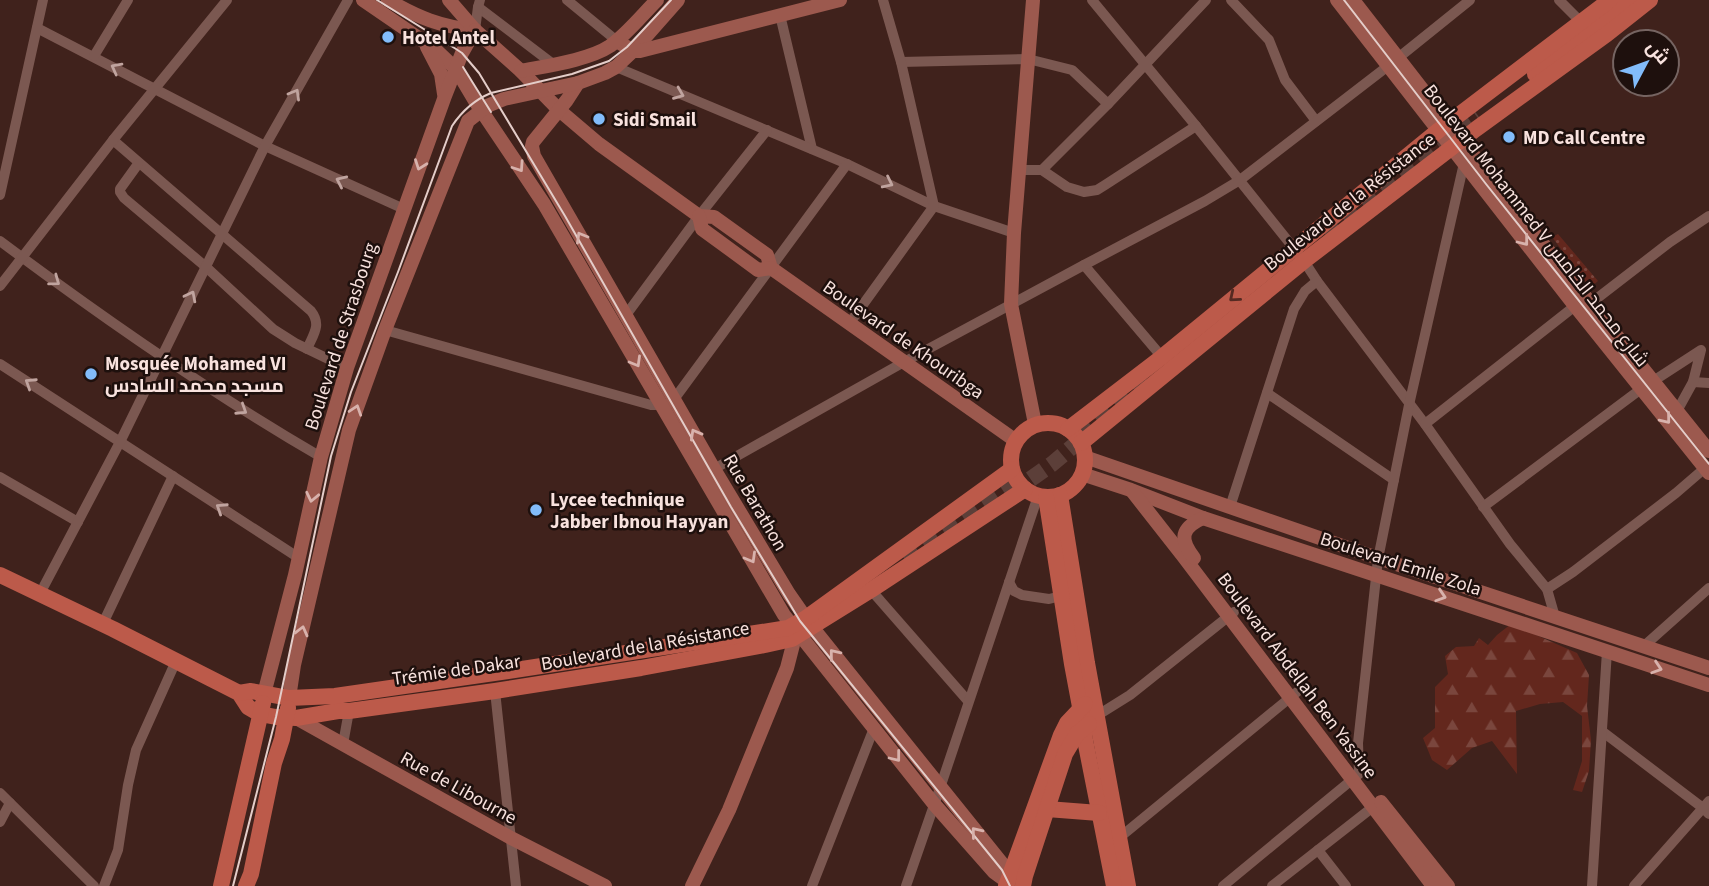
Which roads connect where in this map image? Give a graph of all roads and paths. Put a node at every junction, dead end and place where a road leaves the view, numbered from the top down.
1 (43, 0) edge
2 (128, 0) edge
3 (227, 0) edge
4 (348, 0) edge
5 (363, 0) edge
6 (388, 0) edge
7 (449, 0) edge
8 (568, 0) edge
9 (656, 0) edge
10 (678, 0) edge
11 (840, 0) edge
12 (883, 0) edge
13 (1033, 0) edge
14 (1092, 0) edge
15 (1206, 0) edge
16 (1231, 0) edge
17 (1337, 0) edge
18 (1353, 0) edge
19 (1469, 0) edge
20 (1559, 0) edge
21 (1610, 0) edge
22 (1630, 0) edge
23 (1637, 0) edge
24 (1650, 0) edge
25 (479, 4) edge
26 (780, 15) junction
27 (1581, 22) junction
28 (37, 28) junction
29 (651, 29) junction
30 (475, 30) junction
31 (423, 40) junction
32 (617, 41) junction
33 (661, 46) junction
34 (633, 51) junction
35 (94, 56) junction
36 (1028, 59) junction
37 (901, 62) junction
38 (1393, 62) junction
39 (553, 64) junction
40 (1145, 64) junction
41 (616, 67) junction
42 (456, 69) junction
43 (521, 71) junction
44 (578, 83) junction
45 (155, 89) junction
46 (540, 92) junction
47 (444, 96) junction
48 (1108, 104) junction
49 (481, 110) junction
50 (559, 110) junction
51 (1316, 121) junction
52 (1196, 126) junction
53 (1443, 127) junction
54 (767, 130) junction
55 (113, 140) junction
56 (1457, 144) junction
57 (265, 146) junction
58 (812, 149) junction
59 (138, 163) junction
60 (1464, 163) junction
61 (847, 164) junction
62 (1020, 170) junction
63 (1042, 170) junction
64 (1240, 180) junction
65 (0, 195) edge
66 (934, 206) junction
67 (404, 209) junction
68 (699, 216) junction
69 (1709, 216) edge
70 (1014, 233) junction
71 (223, 235) junction
72 (0, 241) edge
73 (1299, 255) junction
74 (23, 258) junction
75 (1084, 265) junction
76 (206, 267) junction
77 (771, 268) junction
78 (1317, 281) junction
79 (0, 286) edge
80 (1591, 303) junction
81 (1011, 304) junction
82 (1575, 306) junction
83 (626, 315) junction
84 (849, 324) junction
85 (385, 330) junction
86 (1705, 347) edge
87 (307, 349) junction
88 (161, 357) junction
89 (1162, 357) junction
90 (904, 362) junction
91 (0, 364) edge
92 (347, 368) junction
93 (1693, 382) junction
94 (1709, 383) edge
95 (1647, 385) junction
96 (1267, 393) junction
97 (675, 398) junction
98 (1409, 405) junction
99 (661, 406) junction
100 (1678, 411) junction
101 (1424, 424) junction
102 (1035, 425) junction
103 (1068, 429) junction
104 (1016, 441) junction
105 (120, 442) junction
106 (1709, 451) edge
107 (321, 457) junction
108 (1082, 458) junction
109 (714, 469) junction
110 (1012, 469) junction
111 (1707, 470) edge
112 (173, 476) junction
113 (0, 477) edge
114 (1394, 480) junction
115 (1131, 490) junction
116 (1042, 494) junction
117 (1483, 507) junction
118 (1230, 508) junction
119 (1203, 518) junction
120 (78, 522) junction
121 (299, 558) junction
122 (1378, 559) junction
123 (0, 565) edge
124 (1376, 574) junction
125 (0, 575) edge
126 (1009, 582) junction
127 (0, 585) edge
128 (44, 586) junction
129 (1709, 588) edge
130 (871, 590) junction
131 (1547, 591) junction
132 (1061, 594) junction
133 (1531, 609) junction
134 (1232, 614) junction
135 (1555, 617) junction
136 (110, 623) junction
137 (801, 629) junction
138 (746, 641) dead end
139 (1644, 646) junction
140 (1607, 651) junction
141 (176, 661) junction
142 (1709, 668) edge
143 (1709, 685) edge
144 (495, 691) junction
145 (239, 693) junction
146 (264, 694) junction
147 (1294, 695) junction
148 (1094, 696) junction
149 (289, 698) junction
150 (968, 701) junction
151 (340, 706) junction
152 (1080, 708) junction
153 (260, 714) junction
154 (1098, 715) junction
155 (292, 718) junction
156 (1084, 727) junction
157 (874, 728) junction
158 (1603, 732) junction
159 (343, 744) junction
160 (1356, 777) junction
161 (940, 788) junction
162 (0, 793) edge
163 (10, 803) junction
164 (934, 804) junction
165 (1374, 807) junction
166 (1707, 808) edge
167 (1047, 809) junction
168 (1099, 813) junction
169 (0, 822) edge
170 (511, 838) junction
171 (1119, 838) junction
172 (1318, 850) junction
173 (1013, 884) edge
174 (94, 886) edge
175 (104, 886) edge
176 (221, 886) edge
177 (246, 886) edge
178 (516, 886) edge
179 (605, 886) edge
180 (692, 886) edge
181 (812, 886) edge
182 (906, 886) edge
183 (1114, 886) edge
184 (1128, 886) edge
185 (1223, 886) edge
186 (1272, 886) edge
187 (1346, 886) edge
188 (1433, 886) edge
189 (1448, 886) edge
190 (1592, 886) edge
191 (1634, 886) edge

1 - 28 street
2 - 35 street
3 - 45 street
57 -> 4 street
5 - 31 street
6 - 30 street
7 - 30 street, Boulevard de Khouribga
8 - 32 street
9 - 32 street
10 - 29 street
11 - 26 street
12 - 37 street
13 - 36 street
14 - 40 street
15 - 40 street
16 - 51 street
17 - 38 street, Boulevard Mohammed V شارع محمد الخامس
18 - 38 street, Boulevard Mohammed V شارع محمد الخامس
19 - 38 street
20 - 27 street
21 - 27 main road, Boulevard de la Résistance
22 - 23 main road
24 - 56 main road, Boulevard de la Résistance
25 - 30 street, Boulevard de Strasbourg
25 - 39 street
26 - 33 street
26 - 58 street
27 - 53 main road, Boulevard de la Résistance
28 - 35 street
28 - 65 street
29 - 33 street
29 - 34 street
30 - 42 street, Boulevard de Strasbourg
30 - 43 street, Boulevard de Khouribga
31 - 42 street
31 - 47 street
32 - 34 street
32 - 39 street
33 - 34 street
34 - 41 street
45 -> 35 street
36 - 37 street
36 - 48 street
36 - 62 street
37 - 66 street
38 - 51 street
38 - 53 street, Boulevard Mohammed V شارع محمد الخامس
39 - 43 street
40 - 48 street
40 - 52 street
41 - 44 street
41 -> 54 street
42 - 47 street, Boulevard de Strasbourg
42 - 49 street
43 - 46 street, Boulevard de Khouribga
44 - 46 street
44 - 50 street
45 - 55 street
45 - 57 street
46 - 49 street
46 - 50 street, Boulevard de Khouribga
47 -> 67 street, Boulevard de Strasbourg
48 - 63 street
49 - 85 street, Boulevard de Strasbourg
49 -> 99 street
50 - 68 street, Boulevard de Khouribga
83 -> 50 street, Rue Barathon
51 - 64 street
52 - 63 street
52 - 64 street
53 - 56 street, Boulevard Mohammed V شارع محمد الخامس
53 - 73 main road, Boulevard de la Résistance
54 - 58 street
54 - 68 street
55 - 59 street
55 - 74 street
56 - 60 street, Boulevard Mohammed V شارع محمد الخامس
56 - 73 main road, Boulevard de la Résistance
56 - 80 street, Boulevard Mohammed V شارع محمد الخامس
67 -> 57 street
57 - 71 street
58 - 61 street
59 - 71 street
59 - 76 street
60 -> 82 street, Boulevard Mohammed V شارع محمد الخامس
60 - 98 street
61 -> 66 street
61 - 77 street
62 - 63 street
62 - 70 street
64 - 73 street
64 - 75 street
66 - 70 street
66 - 84 street
67 - 92 street, Boulevard de Strasbourg
68 - 77 street, Boulevard de Khouribga
68 - 83 street
69 - 80 street
70 - 81 street
71 - 76 street
71 - 87 street
72 - 74 street
73 - 78 street
73 -> 89 main road, Boulevard de la Résistance
73 - 108 main road, Boulevard de la Résistance
74 - 79 street
74 -> 88 street
75 - 81 street
75 - 89 street
76 - 87 street
88 -> 76 street
77 - 84 street, Boulevard de Khouribga
77 - 97 street
78 - 96 street
78 - 98 street
80 - 95 street, Boulevard Mohammed V شارع محمد الخامس
81 - 90 street
81 - 102 street
82 - 95 street, Boulevard Mohammed V شارع محمد الخامس
82 - 101 street
83 - 97 street, Rue Barathon
84 - 90 street, Boulevard de Khouribga
85 - 99 street
149 -> 85 street, Boulevard de Strasbourg
86 - 93 street
86 - 95 street
87 - 92 street
88 - 105 street
88 -> 107 street
89 - 103 main road, Boulevard de la Résistance
90 - 104 street, Boulevard de Khouribga
90 - 109 street
105 -> 91 street
92 - 107 street, Boulevard de Strasbourg
93 - 94 street
93 - 100 street
95 - 100 street, Boulevard Mohammed V شارع محمد الخامس
95 -> 111 street, Boulevard Mohammed V شارع محمد الخامس
95 - 117 street
96 - 114 street
96 - 118 street
97 - 99 street
109 -> 97 street, Rue Barathon
98 - 101 street
98 - 114 street
99 -> 137 street
100 - 106 street, Boulevard Mohammed V شارع محمد الخامس
101 - 117 street
102 - 103 main road
102 - 104 main road
103 - 108 main road
104 - 110 main road
105 - 112 street
105 - 120 street
107 -> 121 street, Boulevard de Strasbourg
108 - 115 street, Boulevard Emile Zola
108 - 116 main road
108 - 118 street, Boulevard Emile Zola
109 - 137 street, Rue Barathon
110 - 116 main road
110 - 137 main road, Boulevard de la Résistance
111 - 131 street
121 -> 112 street
112 - 136 street
113 - 120 street
114 - 122 street
115 - 119 street, Boulevard Emile Zola
115 - 134 street, Boulevard Abdellah Ben Yassine
116 - 126 street
116 - 130 main road, Boulevard de la Résistance
116 - 132 main road
116 - 148 main road
117 - 131 street
118 - 122 street, Boulevard Emile Zola
119 - 124 street, Boulevard Emile Zola
119 - 134 street, Boulevard Abdellah Ben Yassine
120 - 128 street
121 - 146 street, Boulevard de Strasbourg
122 - 124 street
122 - 133 street, Boulevard Emile Zola
123 - 128 main road, Boulevard de la Résistance
124 -> 140 street, Boulevard Emile Zola
124 - 160 street
125 - 136 main road
126 - 132 street
126 - 150 street
127 - 136 main road, Boulevard de la Résistance
128 - 136 main road, Boulevard de la Résistance
129 - 139 street
130 - 137 main road, Boulevard de la Résistance
130 - 150 street
131 - 133 street
131 - 135 street
132 - 152 main road
133 - 135 street, Boulevard Emile Zola
134 - 147 street, Boulevard Abdellah Ben Yassine
134 - 154 street
135 - 139 street, Boulevard Emile Zola
136 - 141 main road, Boulevard de la Résistance
137 - 144 main road, Boulevard de la Résistance
137 - 151 main road, Boulevard de la Résistance
137 - 157 street
161 -> 137 street, Rue Barathon
137 - 180 street
138 - 151 main road, Trémie de Dakar
139 - 142 street, Boulevard Emile Zola
140 -> 143 street, Boulevard Emile Zola
140 - 158 street
141 - 145 main road, Boulevard de la Résistance
141 - 175 street
144 - 151 main road, Boulevard de la Résistance
144 - 170 street
145 - 146 main road, Boulevard de la Résistance
145 - 153 main road, Boulevard de la Résistance
146 - 149 main road, Boulevard de la Résistance
146 - 153 main road
147 - 160 street, Boulevard Abdellah Ben Yassine
147 - 171 street
148 - 152 main road
148 - 154 main road
149 - 151 main road, Boulevard de la Résistance
149 - 155 main road
150 - 161 street
151 - 155 main road, Boulevard de la Résistance
151 - 159 street
152 - 156 main road
152 - 173 main road
153 - 155 main road, Boulevard de la Résistance
153 - 176 main road
154 - 156 main road
154 - 171 main road
155 - 159 street, Rue de Libourne
155 - 177 main road
156 - 167 main road
156 - 168 main road
157 -> 164 street
157 - 181 street
158 - 166 street
158 - 190 street
159 - 170 street, Rue de Libourne
160 - 165 street, Boulevard Abdellah Ben Yassine
160 - 185 street
160 - 189 street, Boulevard Abdellah Ben Yassine
161 - 164 street
173 -> 161 street, Rue Barathon
162 - 163 street
163 - 169 street
163 - 174 street
164 - 173 street
164 - 182 street
165 - 172 street
165 - 188 street, Boulevard Abdellah Ben Yassine
166 - 191 street
167 - 168 main road
167 - 173 main road
168 - 183 main road
170 - 178 street
170 - 179 street, Rue de Libourne
171 - 184 main road
172 - 186 street
172 - 187 street

